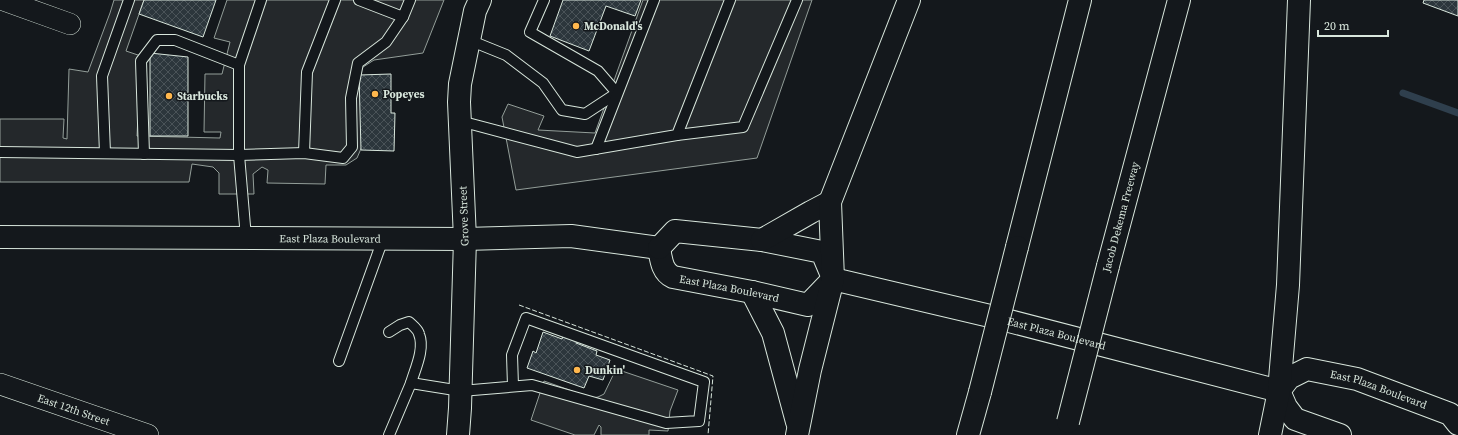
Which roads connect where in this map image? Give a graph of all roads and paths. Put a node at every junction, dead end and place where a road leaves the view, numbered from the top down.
1 (4, 0) edge
2 (129, 0) edge
3 (261, 0) edge
4 (334, 0) edge
5 (359, 0) edge
6 (410, 0) edge
7 (480, 0) edge
8 (544, 0) edge
9 (654, 0) edge
10 (730, 0) edge
11 (797, 0) edge
12 (908, 0) edge
13 (1080, 0) edge
14 (1179, 0) edge
15 (1299, 0) edge
16 (402, 17) junction
17 (70, 24) dead end
18 (469, 40) junction
19 (239, 65) junction
20 (618, 93) junction
21 (460, 121) junction
22 (677, 135) junction
23 (596, 149) junction
24 (0, 152) edge
25 (105, 153) junction
26 (304, 153) junction
27 (144, 154) junction
28 (239, 155) junction
29 (830, 202) junction
30 (0, 237) edge
31 (246, 238) junction
32 (383, 238) junction
33 (465, 239) junction
34 (762, 240) junction
35 (659, 248) junction
36 (833, 279) junction
37 (752, 292) junction
38 (389, 332) dead end
39 (339, 361) dead end
40 (411, 383) junction
41 (0, 384) edge
42 (514, 386) junction
43 (461, 391) junction
44 (1278, 391) junction
45 (1458, 424) edge
46 (1067, 429) edge
47 (798, 431) edge
48 (148, 435) edge
49 (389, 435) edge
50 (458, 435) edge
51 (968, 435) edge
52 (1270, 435) edge
53 (1340, 435) edge

1 - 17 street
2 - 25 lane
3 - 19 lane
4 - 26 lane
5 - 16 lane
6 - 16 lane
7 - 18 main road, Grove Street
8 - 20 lane
9 - 20 lane
10 - 22 lane
11 - 22 lane
12 - 29 main road
13 - 51 main road, bridge
14 - 46 main road, Jacob Dekema Freeway, bridge
15 - 44 main road
16 - 26 lane
18 - 20 lane
18 - 21 main road, Grove Street
19 - 27 lane
19 - 28 lane
20 - 23 lane
21 - 23 lane
21 - 33 main road, Grove Street
22 - 23 lane
24 - 25 lane
25 - 27 lane
26 - 28 lane
27 - 28 lane
28 - 31 lane
29 - 34 main road
29 - 36 main road
30 - 31 main road, East Plaza Boulevard
31 - 32 main road, East Plaza Boulevard
32 - 33 main road, East Plaza Boulevard
32 - 39 lane
33 - 35 main road, East Plaza Boulevard
33 - 43 main road, Grove Street
34 - 35 main road
34 - 36 main road
35 - 37 main road, East Plaza Boulevard
36 - 37 main road, East Plaza Boulevard
36 - 44 main road, East Plaza Boulevard
36 - 47 main road
37 - 47 main road
38 - 40 lane
40 - 43 lane
40 - 49 lane
41 - 48 street, East 12th Street
42 - 42 lane
42 - 43 lane
43 - 50 main road, Grove Street
44 - 45 main road, East Plaza Boulevard
44 - 52 main road
44 - 53 main road

